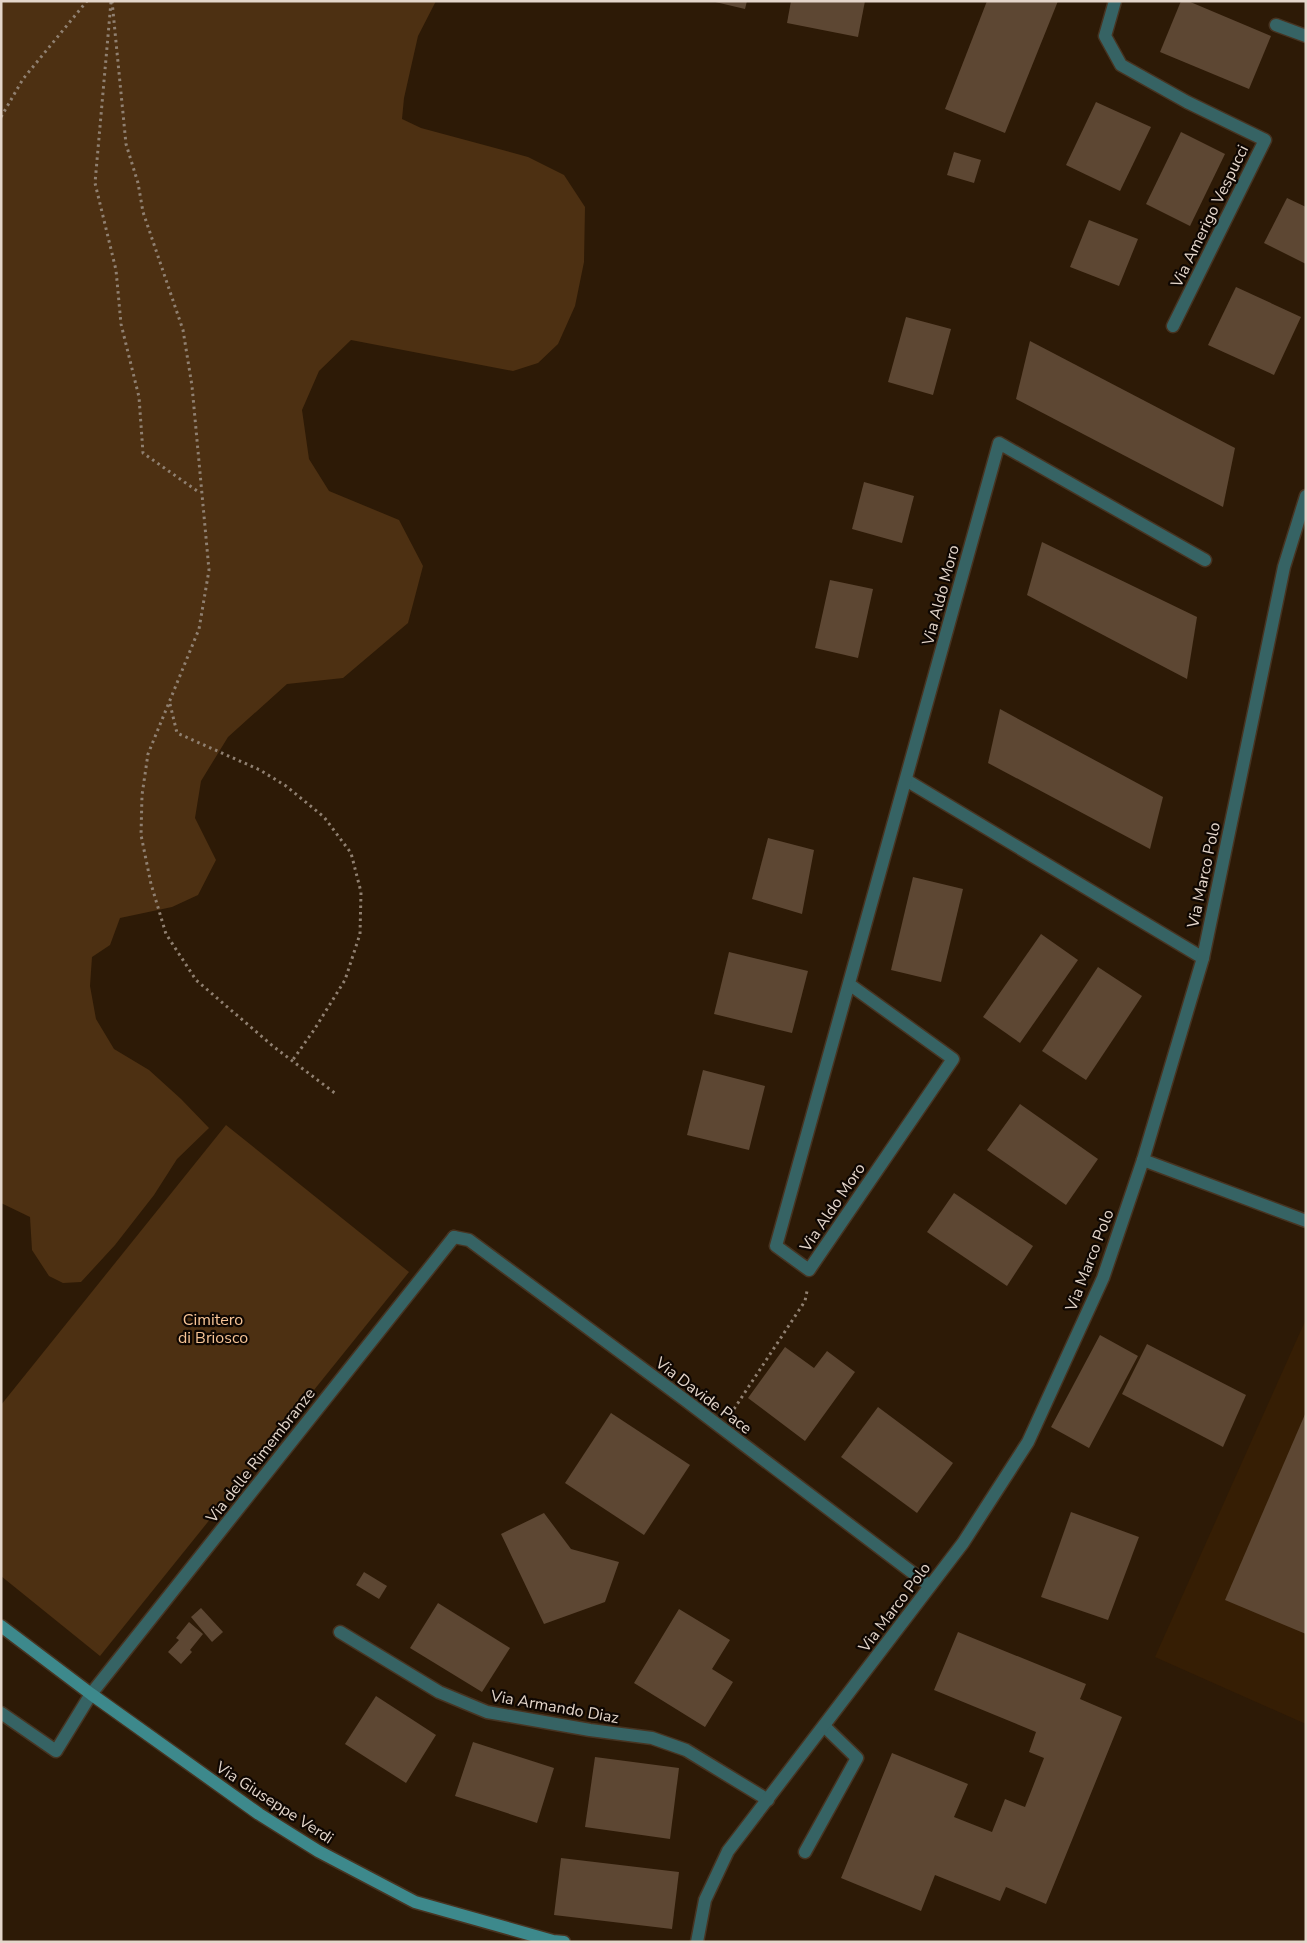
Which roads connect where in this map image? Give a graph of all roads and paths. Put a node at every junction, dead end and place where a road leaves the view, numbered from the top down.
1 (87, 1) edge
2 (112, 1) edge
3 (1115, 1) edge
4 (1276, 25) dead end
5 (1306, 36) edge
6 (1, 117) edge
7 (1173, 326) dead end
8 (200, 493) junction
9 (1306, 496) edge
10 (1205, 560) dead end
11 (169, 703) junction
12 (906, 780) junction
13 (1203, 958) junction
14 (849, 984) junction
15 (292, 1061) junction
16 (336, 1094) dead end
17 (1143, 1160) junction
18 (1306, 1221) edge
19 (454, 1237) joint
20 (809, 1270) junction
21 (722, 1428) junction
22 (930, 1586) junction
23 (1, 1626) edge
24 (340, 1632) dead end
25 (91, 1694) junction
26 (1, 1713) edge
27 (824, 1726) junction
28 (768, 1800) junction
29 (805, 1852) dead end
30 (564, 1942) edge
31 (698, 1942) edge

1 - 6 path
2 - 8 path
2 - 8 path
3 - 7 street, Via Amerigo Vespucci
4 - 5 street
8 - 11 path
9 - 13 street, Via Marco Polo
10 - 12 street, Via Aldo Moro
11 - 15 path
11 - 15 path
12 - 13 street
12 - 14 street, Via Aldo Moro
13 - 17 street, Via Marco Polo
14 - 20 street, Via Aldo Moro
14 - 20 street, Via Aldo Moro
15 - 16 path
17 - 18 street
17 - 22 street, Via Marco Polo
19 - 21 street, Via Davide Pace
19 - 25 street, Via delle Rimembranze
20 - 21 path
21 - 22 street, Via Davide Pace
22 - 27 street, Via Marco Polo
23 - 25 street, Via Giuseppe Verdi
24 - 28 street, Via Armando Diaz
25 - 26 street, Via delle Rimembranze
25 - 30 street, Via Giuseppe Verdi
27 - 28 street, Via Marco Polo
27 - 29 street
28 - 31 street, Via Marco Polo

